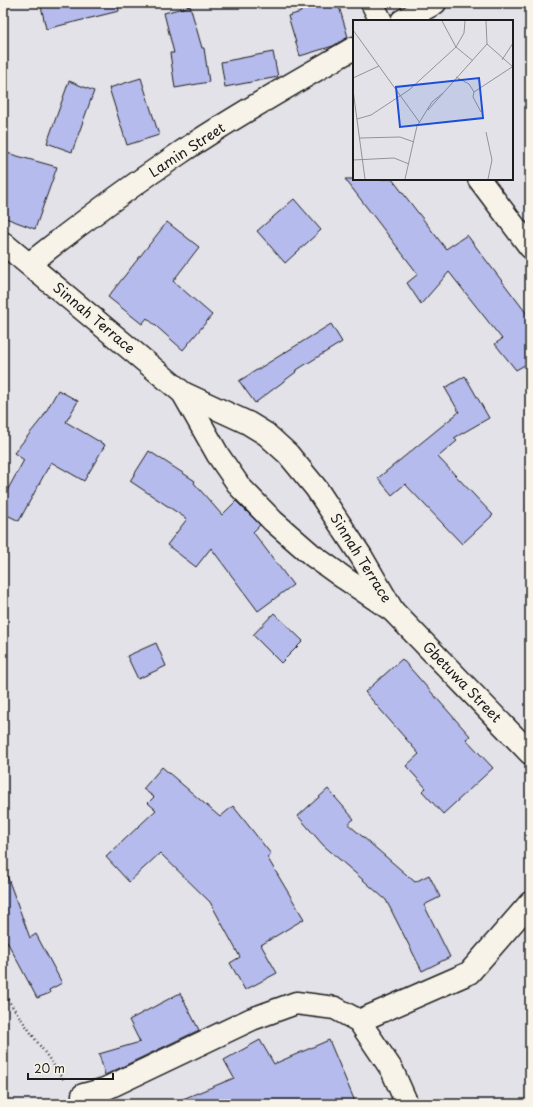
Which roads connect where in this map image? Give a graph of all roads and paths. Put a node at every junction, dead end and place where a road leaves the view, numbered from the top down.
1 (372, 3) edge
2 (435, 3) edge
3 (380, 20) edge
4 (404, 20) edge
5 (353, 49) edge
6 (480, 180) edge
7 (3, 243) edge
8 (530, 247) edge
9 (29, 264) junction
10 (184, 393) junction
11 (393, 611) junction
12 (530, 753) edge
13 (530, 903) edge
14 (3, 993) edge
15 (359, 1021) junction
16 (83, 1095) joint
17 (407, 1104) edge

1 - 3 street
2 - 4 street
5 - 9 street, Lamin Street
6 - 8 street
7 - 9 street, Sinnah Terrace
9 - 10 street, Sinnah Terrace
10 - 11 street, Sinnah Terrace
10 - 11 street, Sinnah Terrace
11 - 12 street, Gbetuwa Street
13 - 15 street
14 - 16 path
15 - 16 street
15 - 17 street

